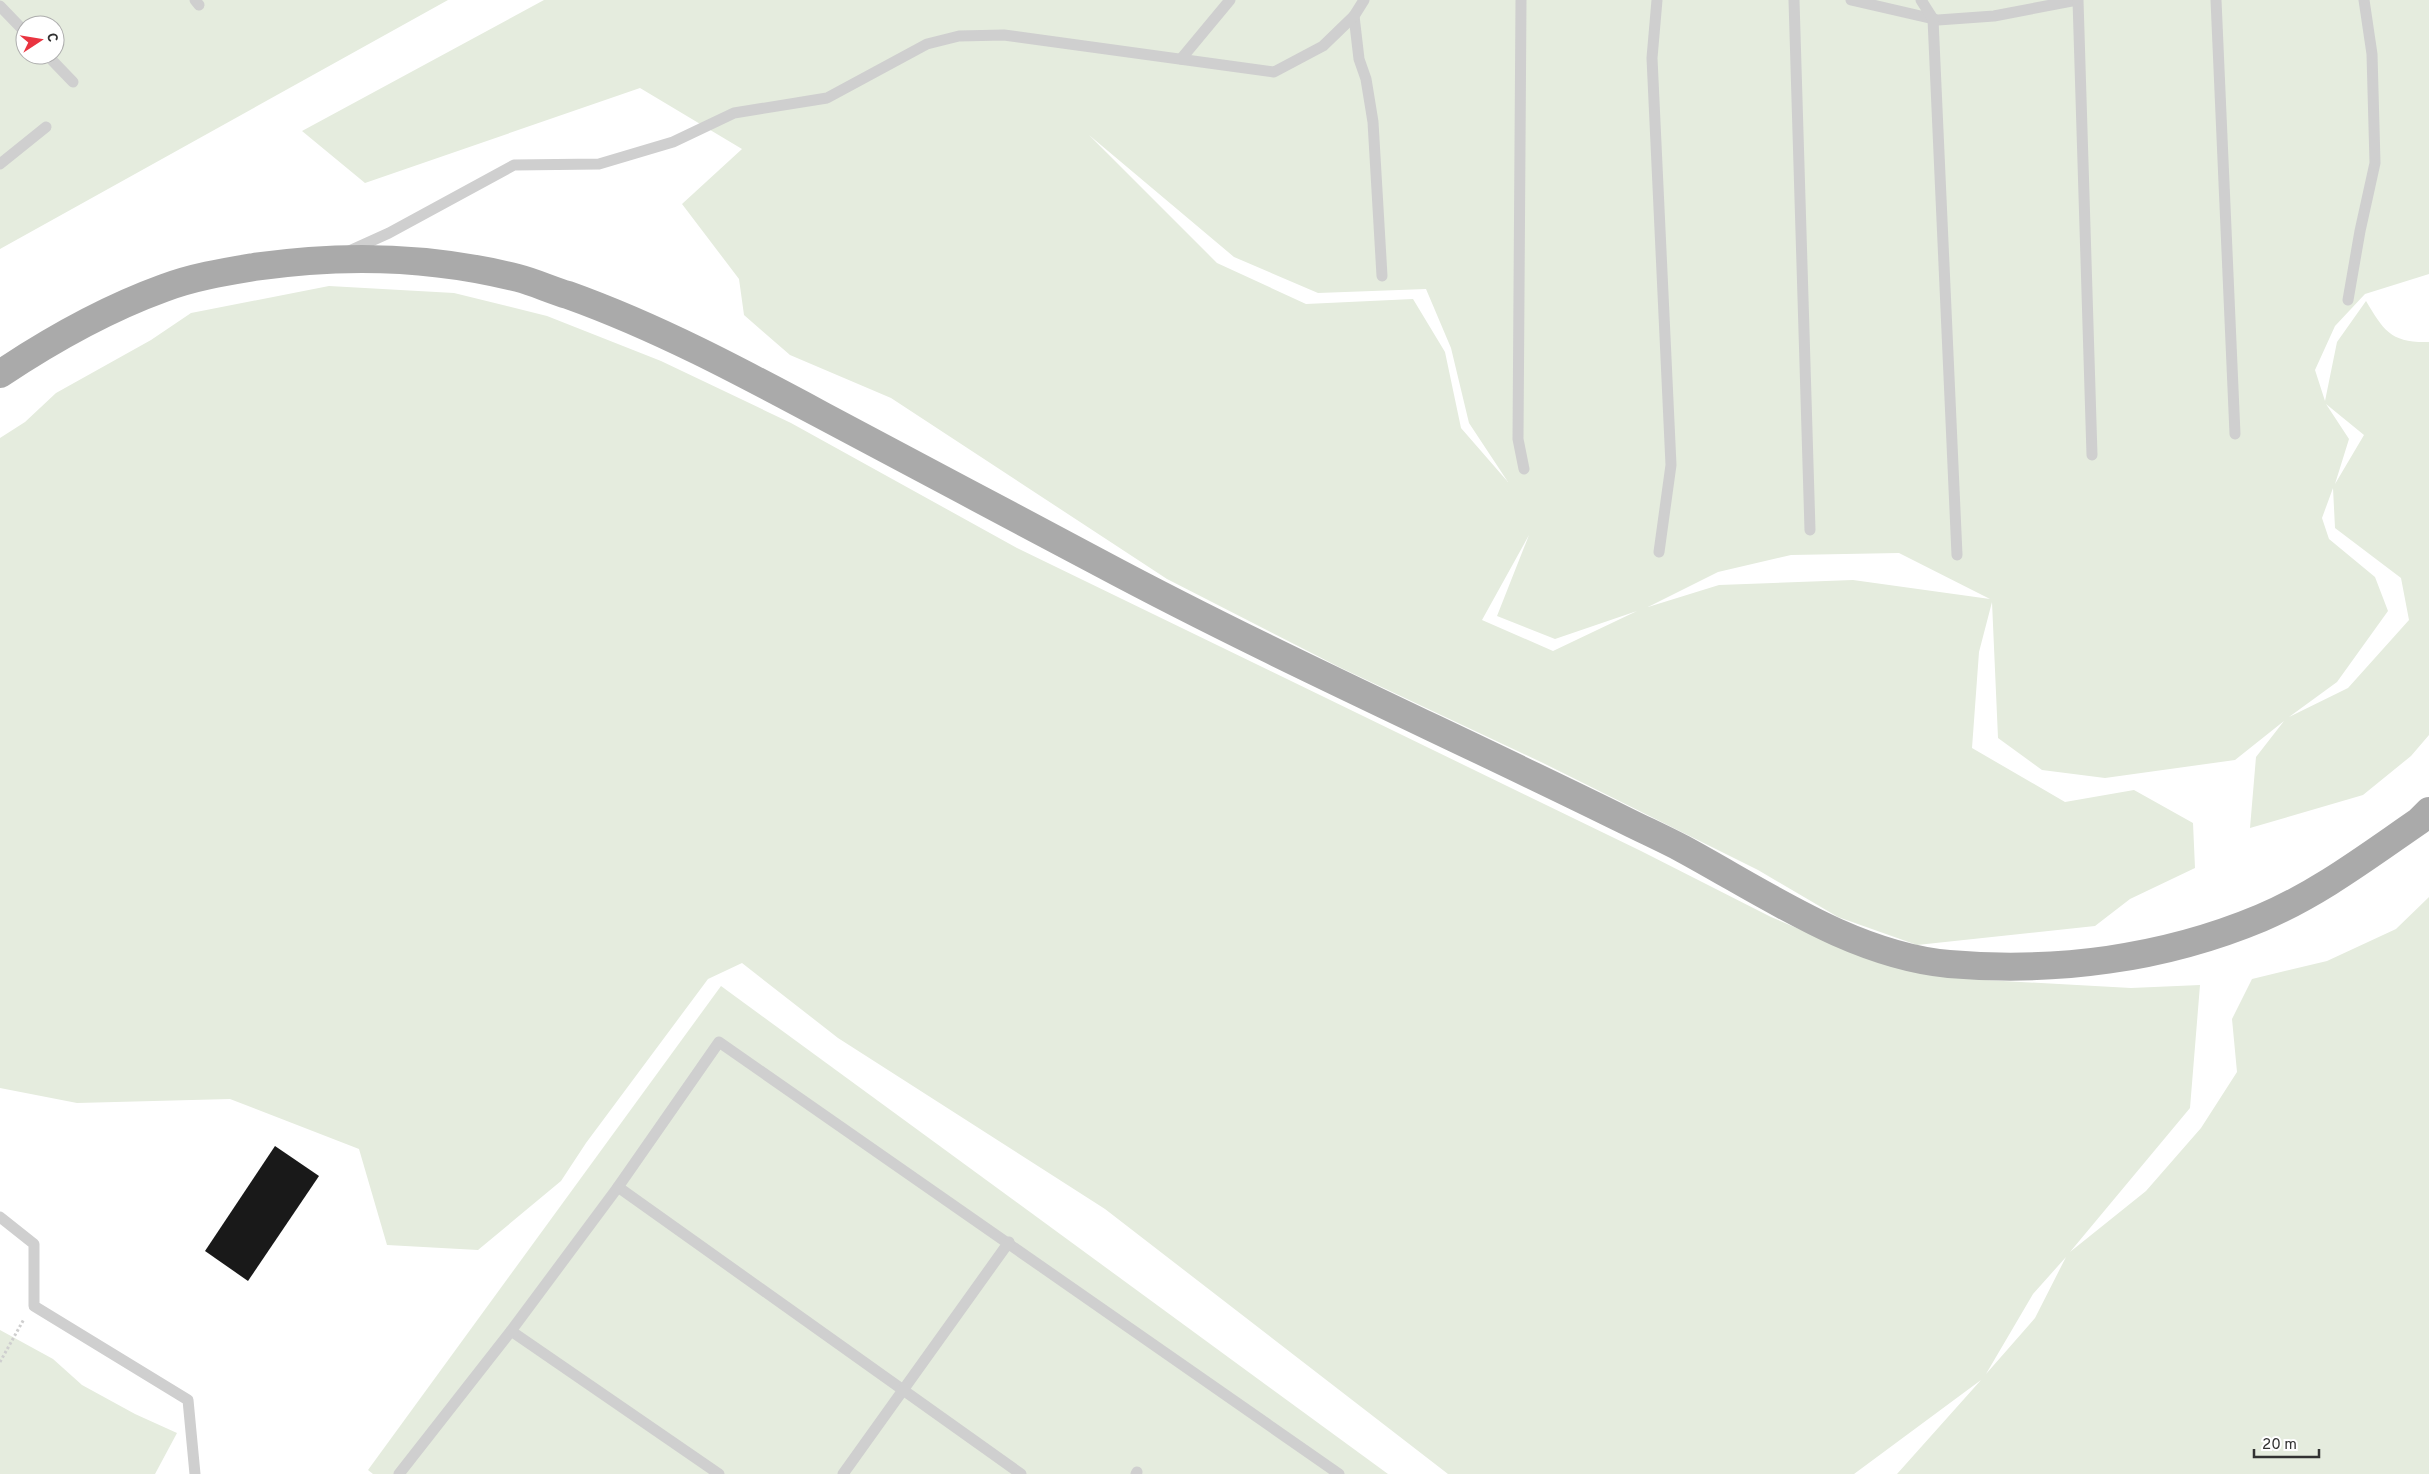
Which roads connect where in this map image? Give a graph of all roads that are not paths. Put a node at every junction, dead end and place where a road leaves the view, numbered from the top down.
1 (1230, 0) edge
2 (1364, 0) edge
3 (1522, 0) edge
4 (1657, 0) edge
5 (1794, 0) edge
6 (1851, 0) edge
7 (1921, 0) edge
8 (2078, 0) edge
9 (2216, 0) edge
10 (2364, 0) edge
11 (0, 6) edge
12 (1354, 16) junction
13 (1933, 19) junction
14 (15, 22) edge
15 (1181, 59) junction
16 (57, 65) edge
17 (73, 82) dead end
18 (46, 127) dead end
19 (0, 164) edge
20 (329, 259) junction
21 (1382, 276) dead end
22 (2348, 300) dead end
23 (0, 374) edge
24 (2234, 434) dead end
25 (2092, 455) dead end
26 (1524, 469) dead end
27 (1810, 530) dead end
28 (1659, 552) dead end
29 (1957, 555) dead end
30 (2429, 811) edge
31 (618, 1187) junction
32 (0, 1217) edge
33 (1009, 1242) junction
34 (511, 1331) junction
35 (902, 1390) junction
36 (195, 1474) edge
37 (399, 1474) edge
38 (719, 1474) edge
39 (843, 1474) edge
40 (1020, 1474) edge
41 (1339, 1474) edge

1 - 15 lane
2 - 12 lane
3 - 26 lane
4 - 28 lane
5 - 27 lane
6 - 13 lane
7 - 13 lane
8 - 13 lane
8 - 25 lane
9 - 24 lane
10 - 22 lane
11 - 14 lane
12 - 15 lane
12 - 21 lane
13 - 29 lane
15 - 20 lane
16 - 17 lane
18 - 19 lane
20 - 23 main road
20 - 30 main road
31 - 33 lane
31 - 34 lane
31 - 35 lane
32 - 36 lane
33 - 35 lane
33 - 41 lane
34 - 37 lane
34 - 38 lane
35 - 39 lane
35 - 40 lane

